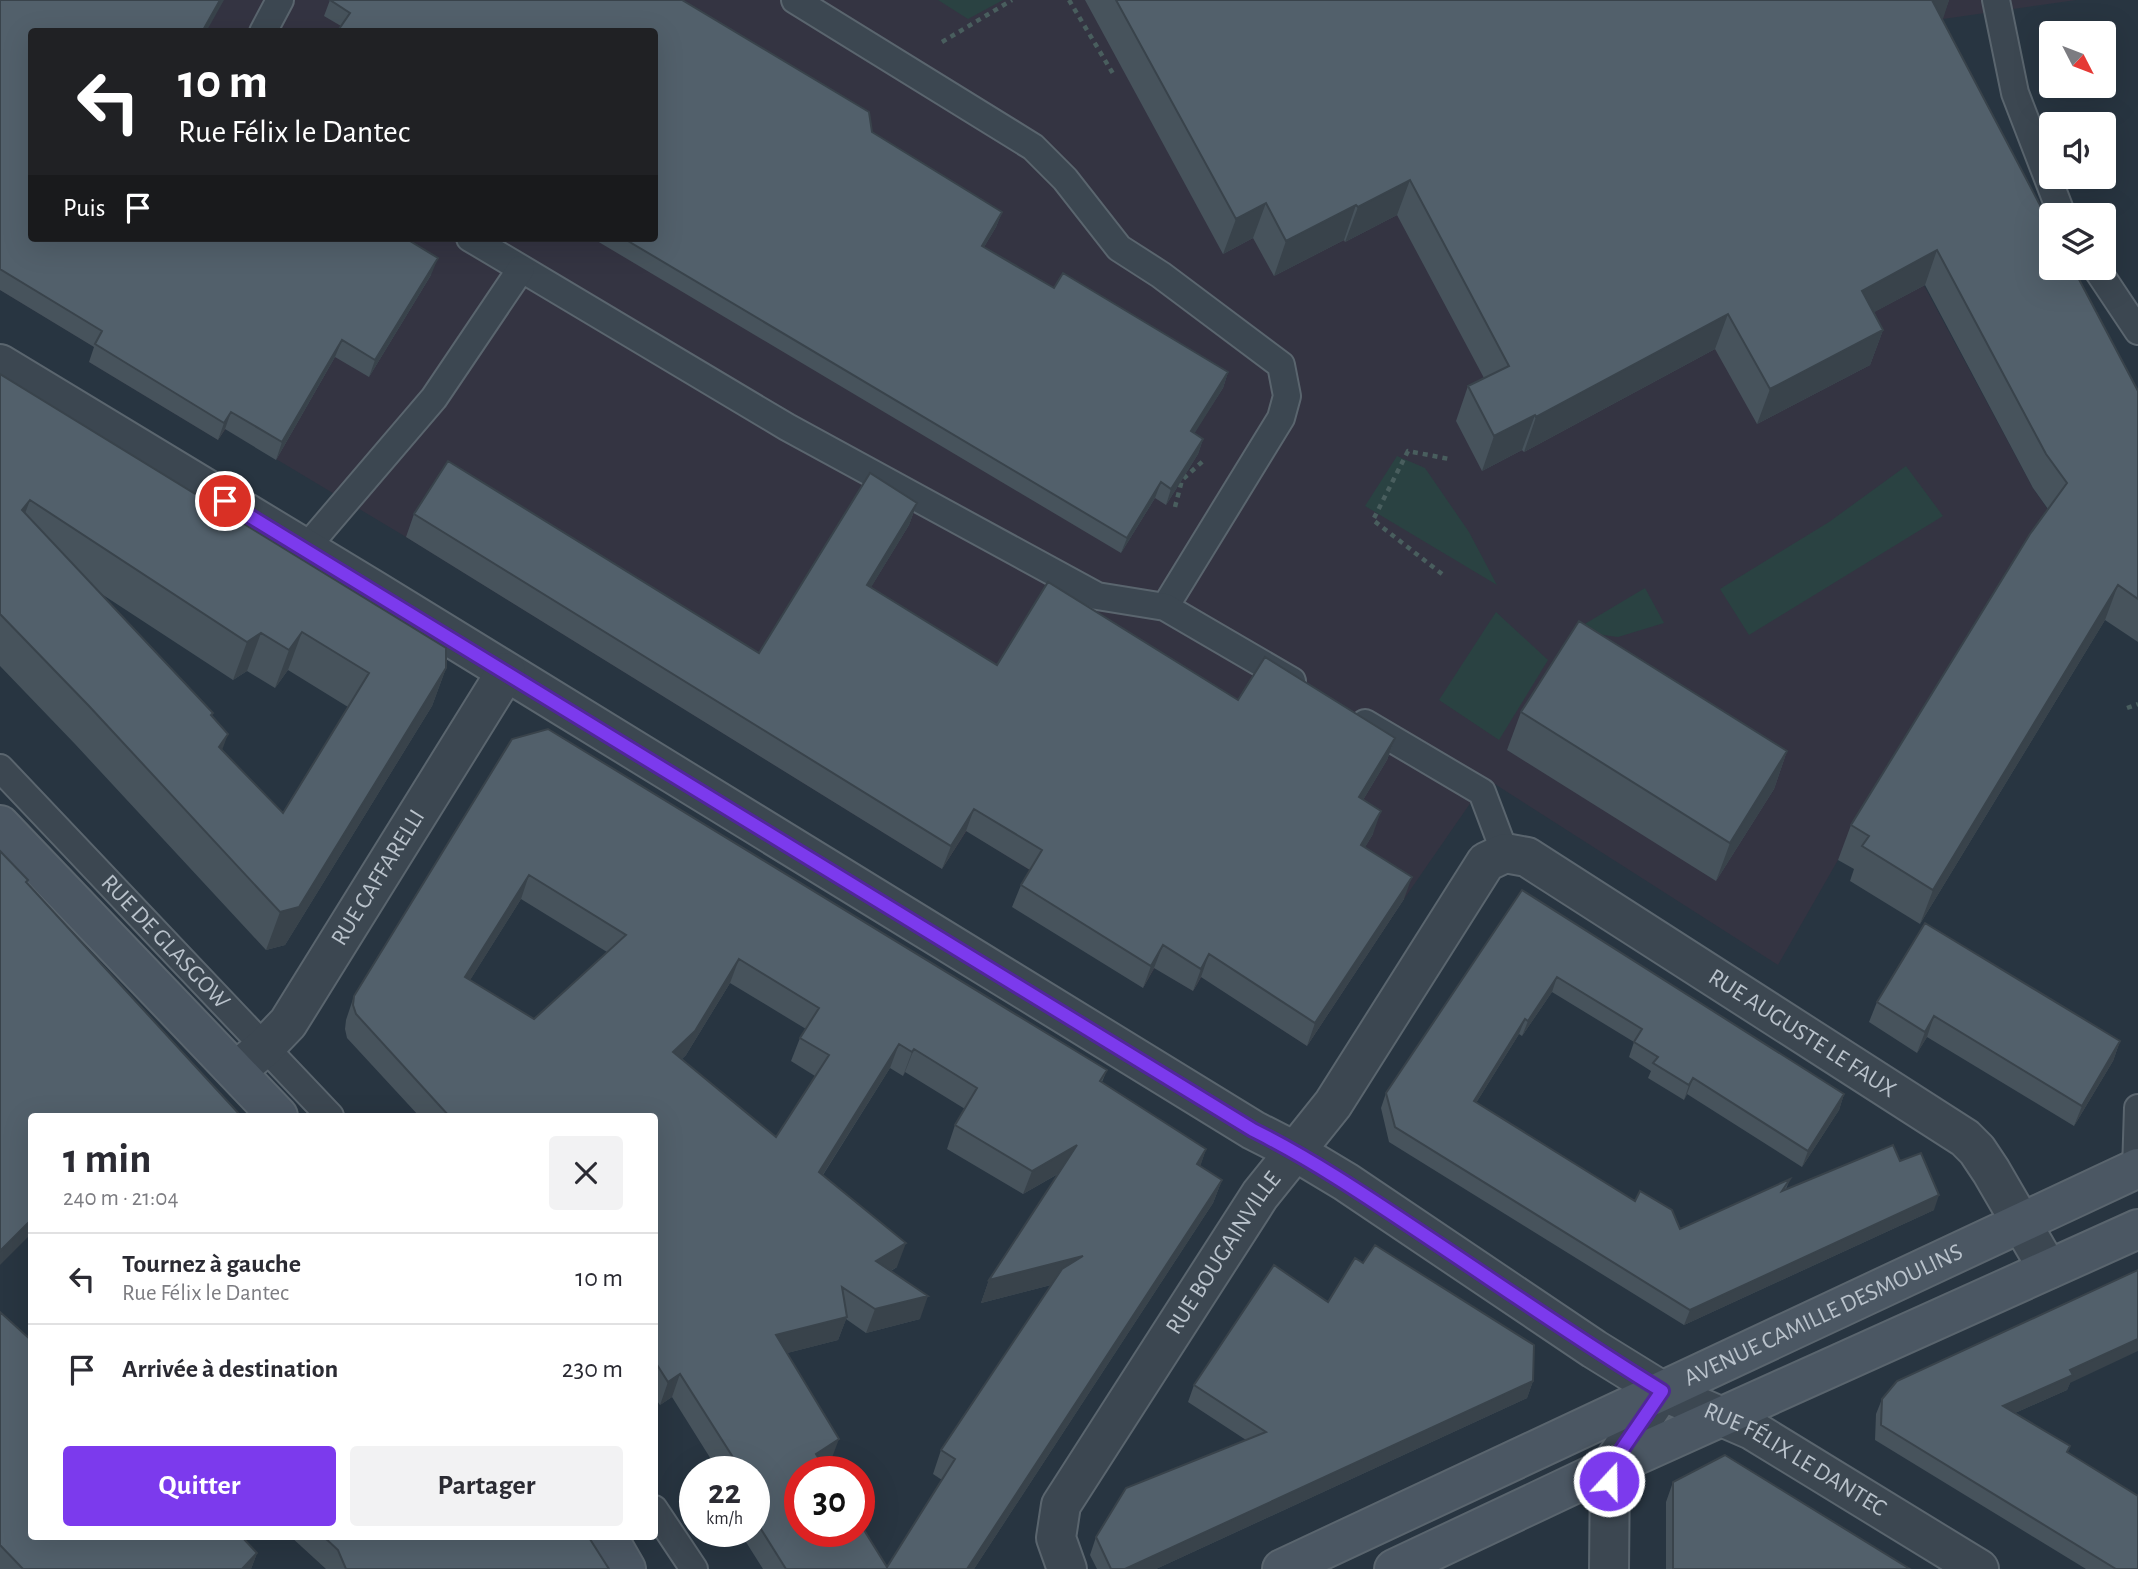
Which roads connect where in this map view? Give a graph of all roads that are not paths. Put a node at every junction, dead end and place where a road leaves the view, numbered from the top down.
1 (280, 0) edge
2 (795, 0) edge
3 (1996, 0) edge
4 (265, 28) edge
5 (2057, 203) edge
6 (477, 242) edge
7 (521, 269) junction
8 (2104, 280) edge
9 (2138, 331) edge
10 (0, 364) edge
11 (304, 549) junction
12 (1166, 607) junction
13 (506, 673) junction
14 (0, 768) edge
15 (0, 825) edge
16 (1505, 853) junction
17 (265, 1047) junction
18 (236, 1071) junction
19 (2138, 1108) edge
20 (275, 1113) edge
21 (327, 1113) edge
22 (1296, 1152) junction
23 (2137, 1169) edge
24 (2022, 1223) junction
25 (2138, 1229) edge
26 (2048, 1269) junction
27 (1662, 1391) junction
28 (1723, 1416) junction
29 (1610, 1467) junction
30 (658, 1515) edge
31 (609, 1540) edge
32 (626, 1569) edge
33 (694, 1569) edge
34 (1067, 1569) edge
35 (1282, 1569) edge
36 (1394, 1569) edge
37 (1609, 1569) edge
38 (1979, 1569) edge

1 - 4 lane
2 - 12 lane
3 - 5 lane
6 - 7 lane
7 - 11 lane
7 - 12 lane
8 - 9 lane
10 - 11 street, RUE FÉLIX LE DANTEC
11 - 13 street, RUE FÉLIX LE DANTEC
12 - 16 lane
13 - 17 street, RUE CAFFARELLI
13 - 22 street, RUE FÉLIX LE DANTEC
14 - 17 lane, RUE DE GLASGOW
15 - 18 main road, RUE DE GLASGOW
16 - 22 street, RUE BOUGAINVILLE
16 - 24 street, RUE AUGUSTE LE FAUX
17 - 18 street, RUE CAFFARELLI
17 - 21 lane, RUE DE GLASGOW
18 - 20 main road, RUE DE GLASGOW
19 - 23 lane
22 - 27 street, RUE FÉLIX LE DANTEC
22 - 34 street, RUE BOUGAINVILLE
23 - 24 main road, AVENUE CAMILLE DESMOULINS
24 - 26 street, RUE AUGUSTE LE FAUX
24 - 27 main road, AVENUE CAMILLE DESMOULINS
25 - 26 main road, AVENUE CAMILLE DESMOULINS
26 - 28 main road, AVENUE CAMILLE DESMOULINS
27 - 28 street, RUE FÉLIX LE DANTEC
27 - 29 street
27 - 35 main road, AVENUE CAMILLE DESMOULINS
28 - 29 main road, AVENUE CAMILLE DESMOULINS
28 - 38 street, RUE FÉLIX LE DANTEC
29 - 36 main road, AVENUE CAMILLE DESMOULINS
29 - 37 street
30 - 33 lane
31 - 32 main road

